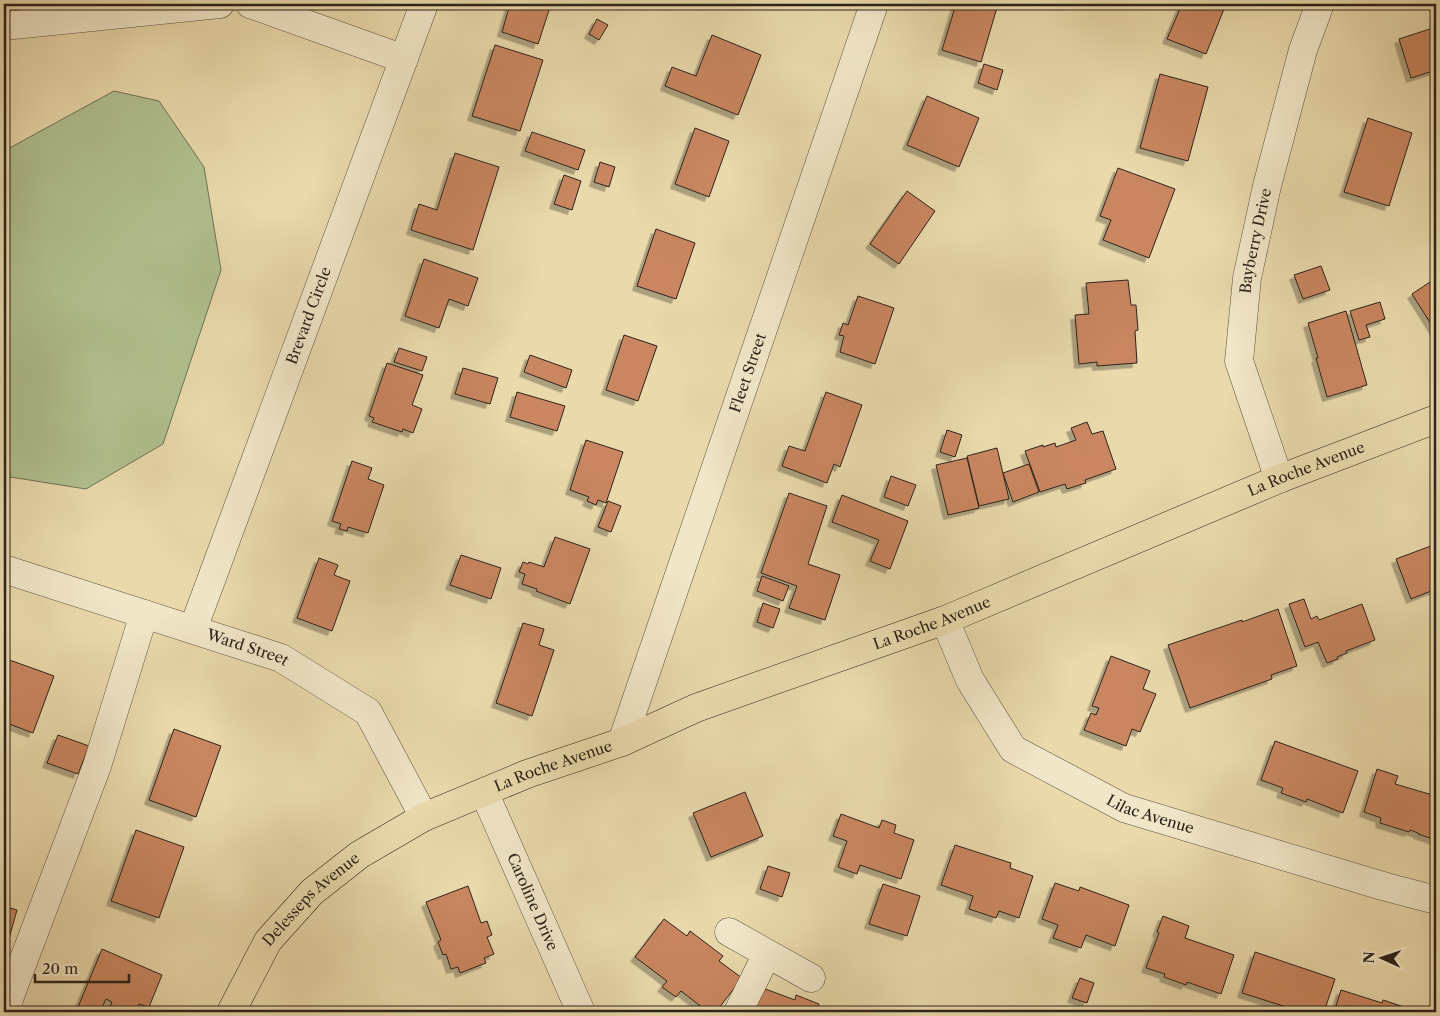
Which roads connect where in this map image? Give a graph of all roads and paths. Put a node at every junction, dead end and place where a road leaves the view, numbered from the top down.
1 (220, 4) edge
2 (250, 4) edge
3 (424, 4) edge
4 (874, 4) edge
5 (1320, 4) edge
6 (4, 26) edge
7 (404, 59) junction
8 (1436, 419) edge
9 (1279, 479) junction
10 (4, 569) edge
11 (144, 614) junction
12 (944, 620) junction
13 (193, 629) junction
14 (622, 742) junction
15 (484, 792) junction
16 (424, 817) junction
17 (1436, 900) edge
18 (729, 932) dead end
19 (767, 954) junction
20 (811, 978) dead end
21 (4, 1012) edge
22 (231, 1012) edge
23 (581, 1012) edge
24 (738, 1012) edge

1 - 6 street
2 - 7 street
3 - 7 street, Brevard Circle
4 - 14 street, Fleet Street
5 - 9 street, Bayberry Drive
7 - 13 street, Brevard Circle
8 - 9 main road, La Roche Avenue
9 - 12 main road, La Roche Avenue
10 - 11 street, Ward Street
11 - 13 street, Ward Street
11 - 21 street
12 - 14 main road, La Roche Avenue
12 - 17 street, Lilac Avenue
13 - 16 street, Ward Street
14 - 15 main road, La Roche Avenue
15 - 16 main road, La Roche Avenue
15 - 23 street, Caroline Drive
16 - 22 main road, Delesseps Avenue
18 - 19 street
19 - 20 street
19 - 24 street

